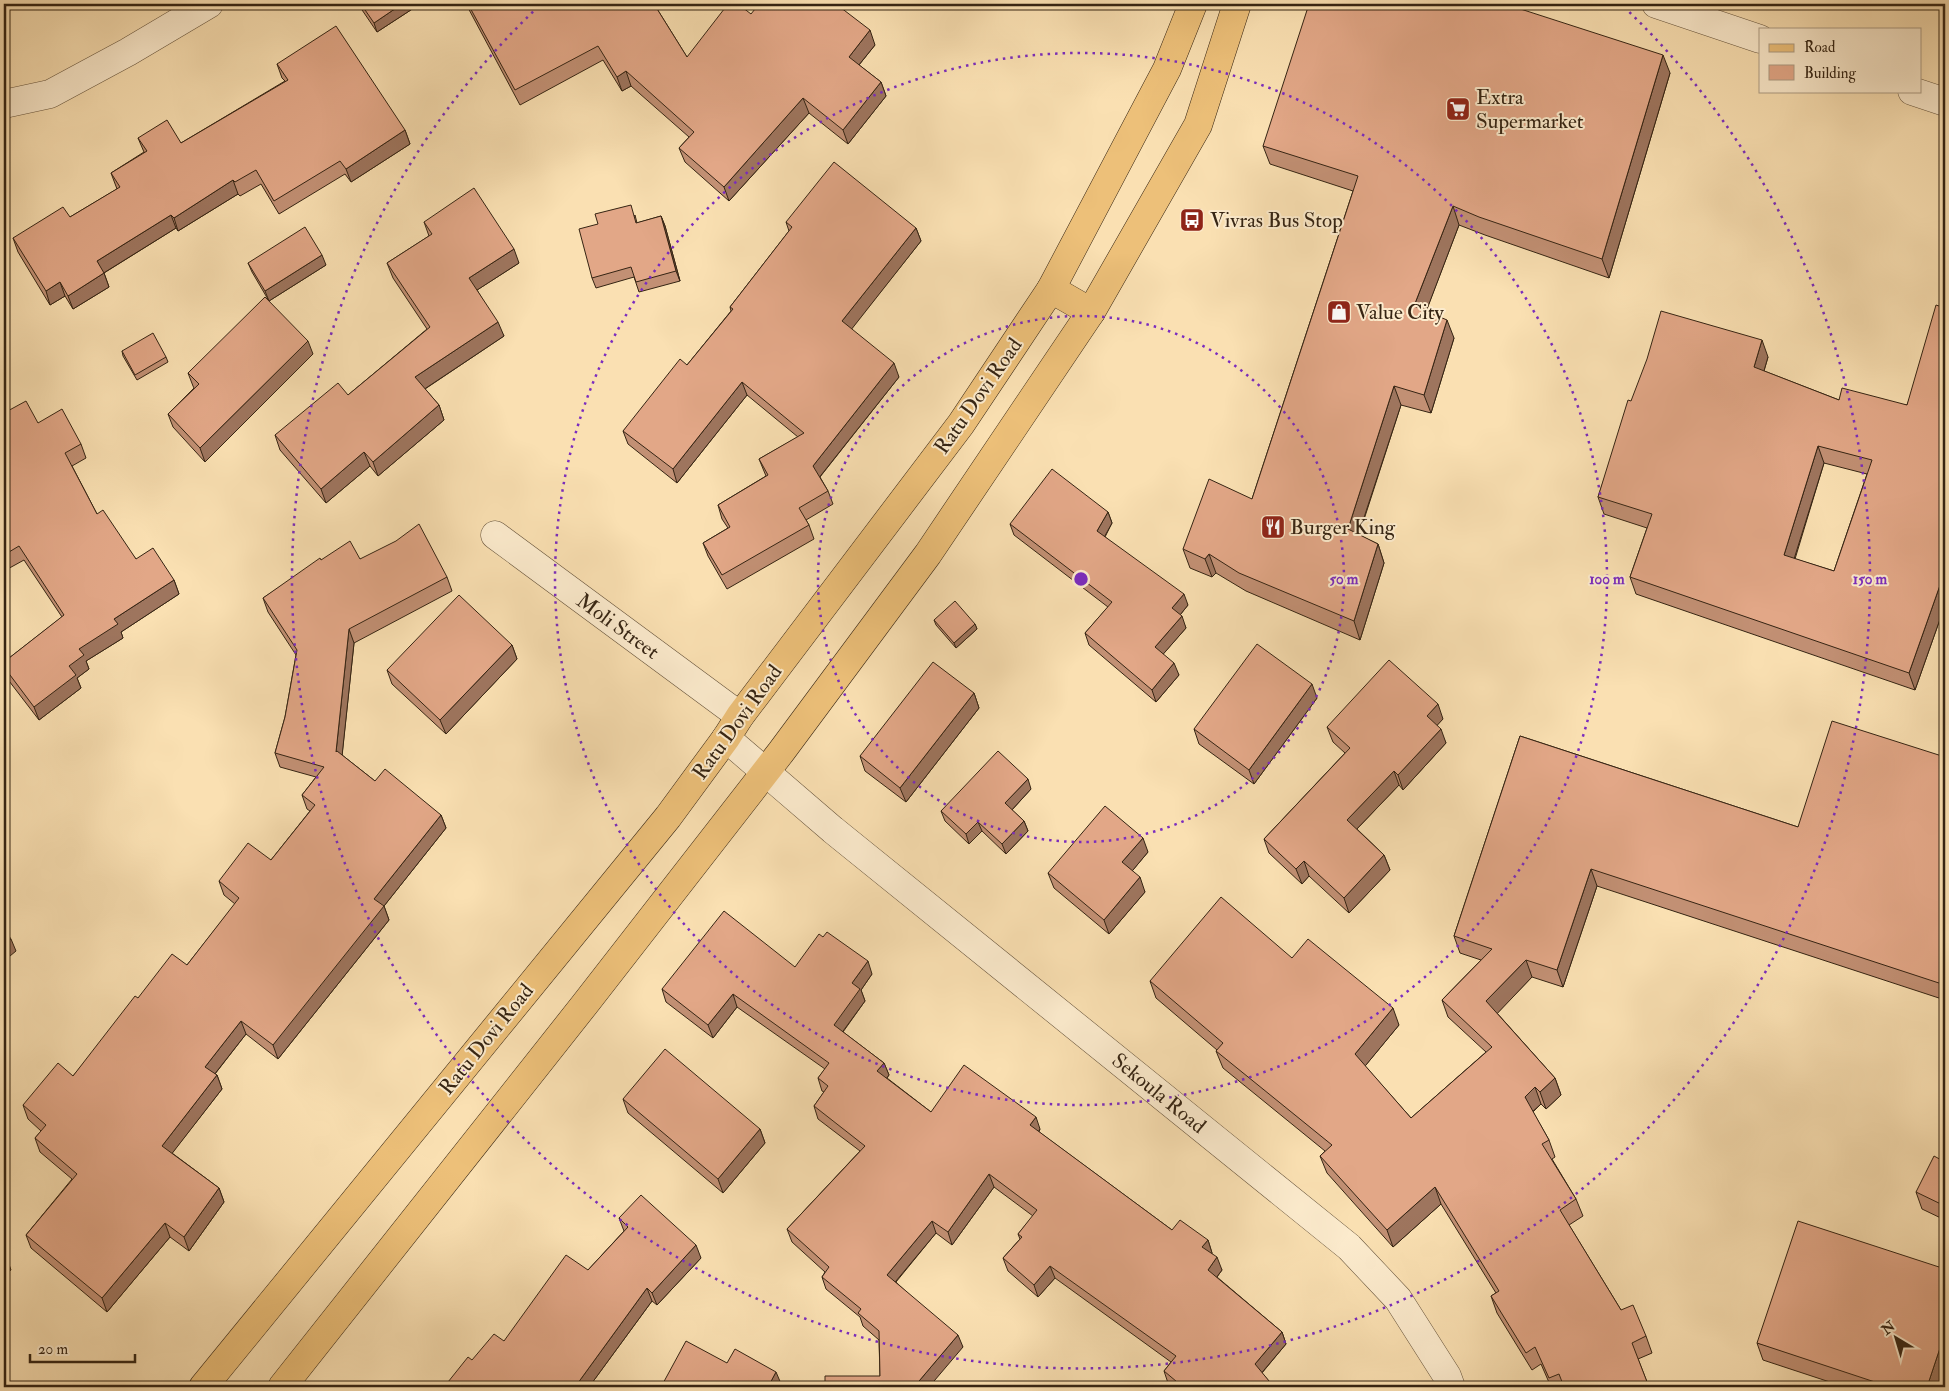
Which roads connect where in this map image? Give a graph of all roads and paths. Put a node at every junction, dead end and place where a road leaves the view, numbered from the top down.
1 (209, 4) edge
2 (1193, 4) edge
3 (1237, 4) edge
4 (1656, 4) edge
5 (1759, 39) edge
6 (1915, 92) edge
7 (1945, 102) edge
8 (4, 104) edge
9 (1051, 289) junction
10 (1091, 312) junction
11 (495, 535) dead end
12 (733, 727) junction
13 (764, 772) junction
14 (202, 1387) edge
15 (282, 1387) edge
16 (1450, 1387) edge

1 - 8 street
2 - 9 main road, Ratu Dovi Road
3 - 10 main road
4 - 5 street
6 - 7 street
9 - 10 main road
9 - 12 main road, Ratu Dovi Road
10 - 13 main road
11 - 12 street, Moli Street
12 - 13 street, Moli Street
12 - 14 main road, Ratu Dovi Road
13 - 15 main road
13 - 16 street, Sekoula Road

